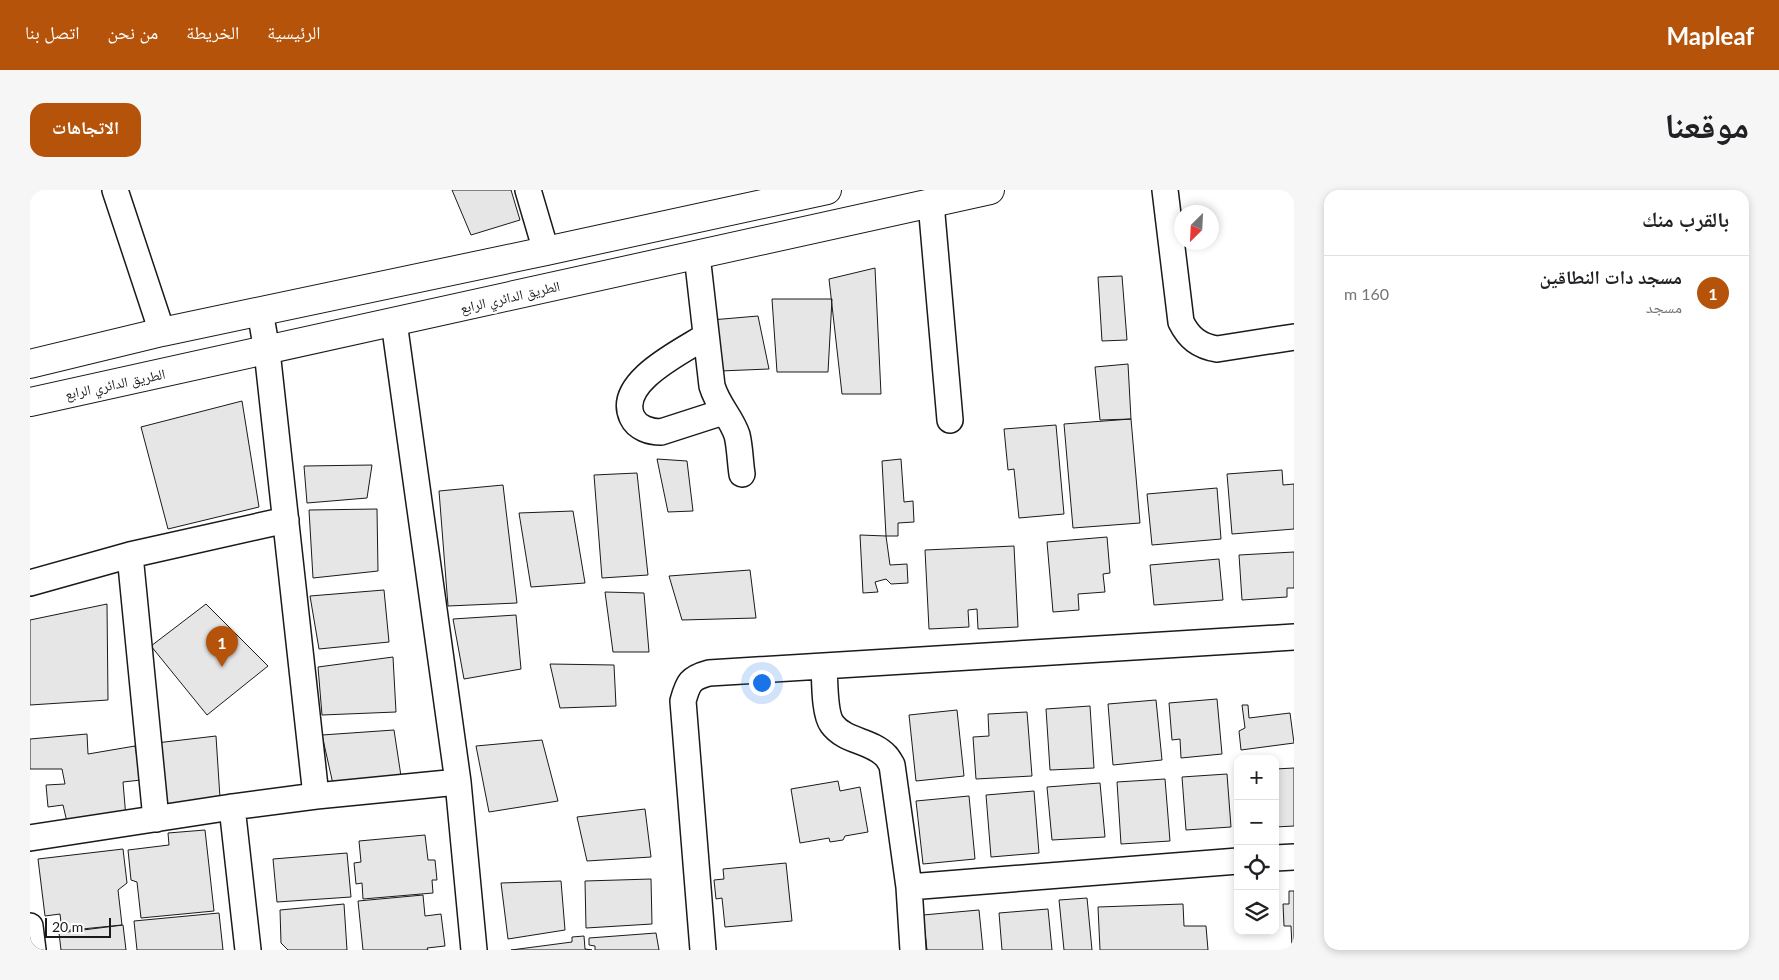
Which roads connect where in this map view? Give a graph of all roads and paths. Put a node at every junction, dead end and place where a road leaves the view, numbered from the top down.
1 (115, 190) edge
2 (528, 190) edge
3 (827, 190) edge
4 (990, 190) edge
5 (1165, 190) edge
6 (931, 203) junction
7 (546, 251) junction
8 (697, 255) junction
9 (260, 311) junction
10 (394, 322) junction
11 (162, 332) junction
12 (706, 336) junction
13 (1294, 337) edge
14 (267, 351) junction
15 (30, 364) edge
16 (30, 402) edge
17 (723, 412) junction
18 (950, 420) dead end
19 (742, 474) dead end
20 (286, 520) junction
21 (130, 555) junction
22 (30, 583) edge
23 (1294, 637) edge
24 (824, 666) junction
25 (458, 782) junction
26 (316, 796) junction
27 (232, 806) junction
28 (156, 819) junction
29 (30, 838) edge
30 (1294, 857) edge
31 (1279, 858) edge
32 (1234, 861) edge
33 (909, 887) junction
34 (30, 926) edge
35 (32, 950) edge
36 (248, 950) edge
37 (474, 950) edge
38 (703, 950) edge
39 (913, 950) edge

1 - 11 street
2 - 7 street
3 - 7 main road
4 - 6 main road, الطريق الدائري الرابع
5 - 13 street
6 - 8 main road, الطريق الدائري الرابع
6 - 18 street
7 - 9 main road
8 - 10 main road, الطريق الدائري الرابع
8 - 12 street
9 - 11 main road
9 - 14 street
10 - 14 main road, الطريق الدائري الرابع
10 - 25 street
11 - 15 main road
12 - 17 street
12 - 17 street
14 - 16 main road, الطريق الدائري الرابع
14 - 20 street
17 - 19 street
20 - 21 street
20 - 26 street
21 - 22 street
21 - 28 street
23 - 24 street
24 - 33 street
24 - 38 street
25 - 26 street
25 - 37 street
26 - 27 street
27 - 28 street
27 - 36 street
28 - 29 street
30 - 31 street
32 - 33 street
33 - 39 street
34 - 35 street

